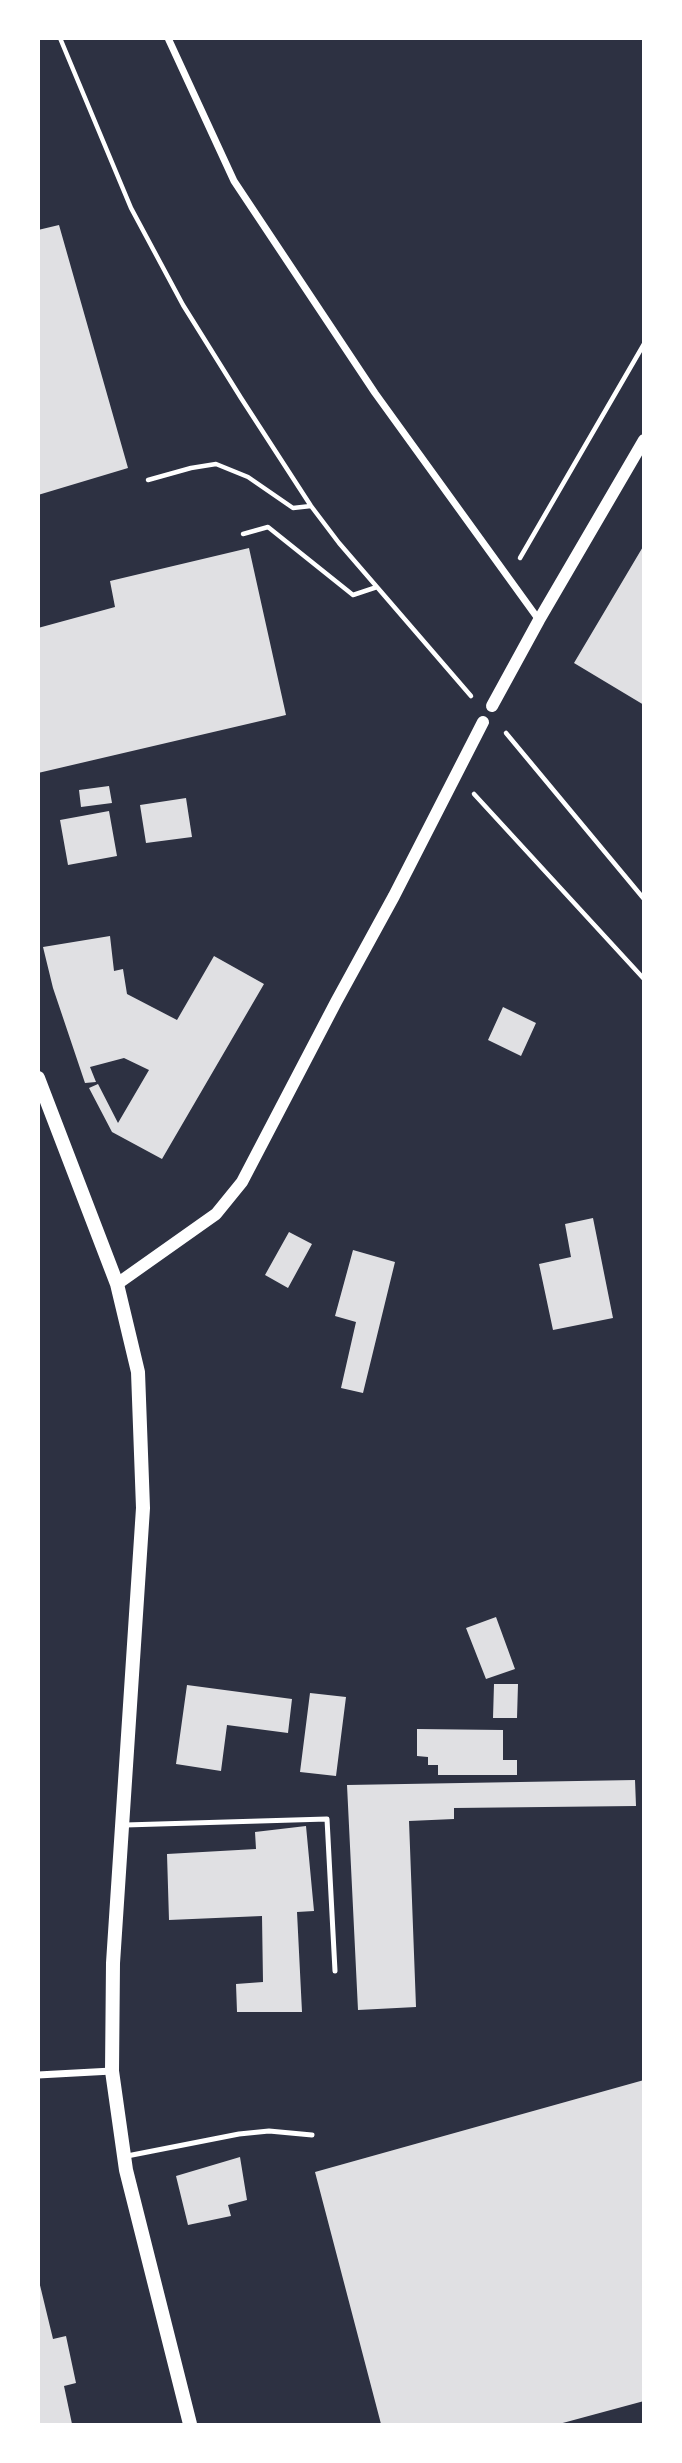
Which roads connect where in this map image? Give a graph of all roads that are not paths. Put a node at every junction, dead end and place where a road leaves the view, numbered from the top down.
1 (168, 38) edge
2 (643, 440) edge
3 (539, 620) junction
4 (492, 706) dead end
5 (483, 722) dead end
6 (38, 1078) edge
7 (117, 1284) junction
8 (122, 1825) junction
9 (335, 1971) dead end
10 (112, 2071) junction
11 (38, 2075) edge
12 (312, 2135) dead end
13 (124, 2157) junction
14 (190, 2424) edge

1 - 3 street
2 - 3 street
3 - 4 street
5 - 7 street
6 - 7 main road
7 - 8 main road
8 - 9 lane
8 - 10 main road
10 - 11 street
10 - 13 main road
12 - 13 lane
13 - 14 main road

